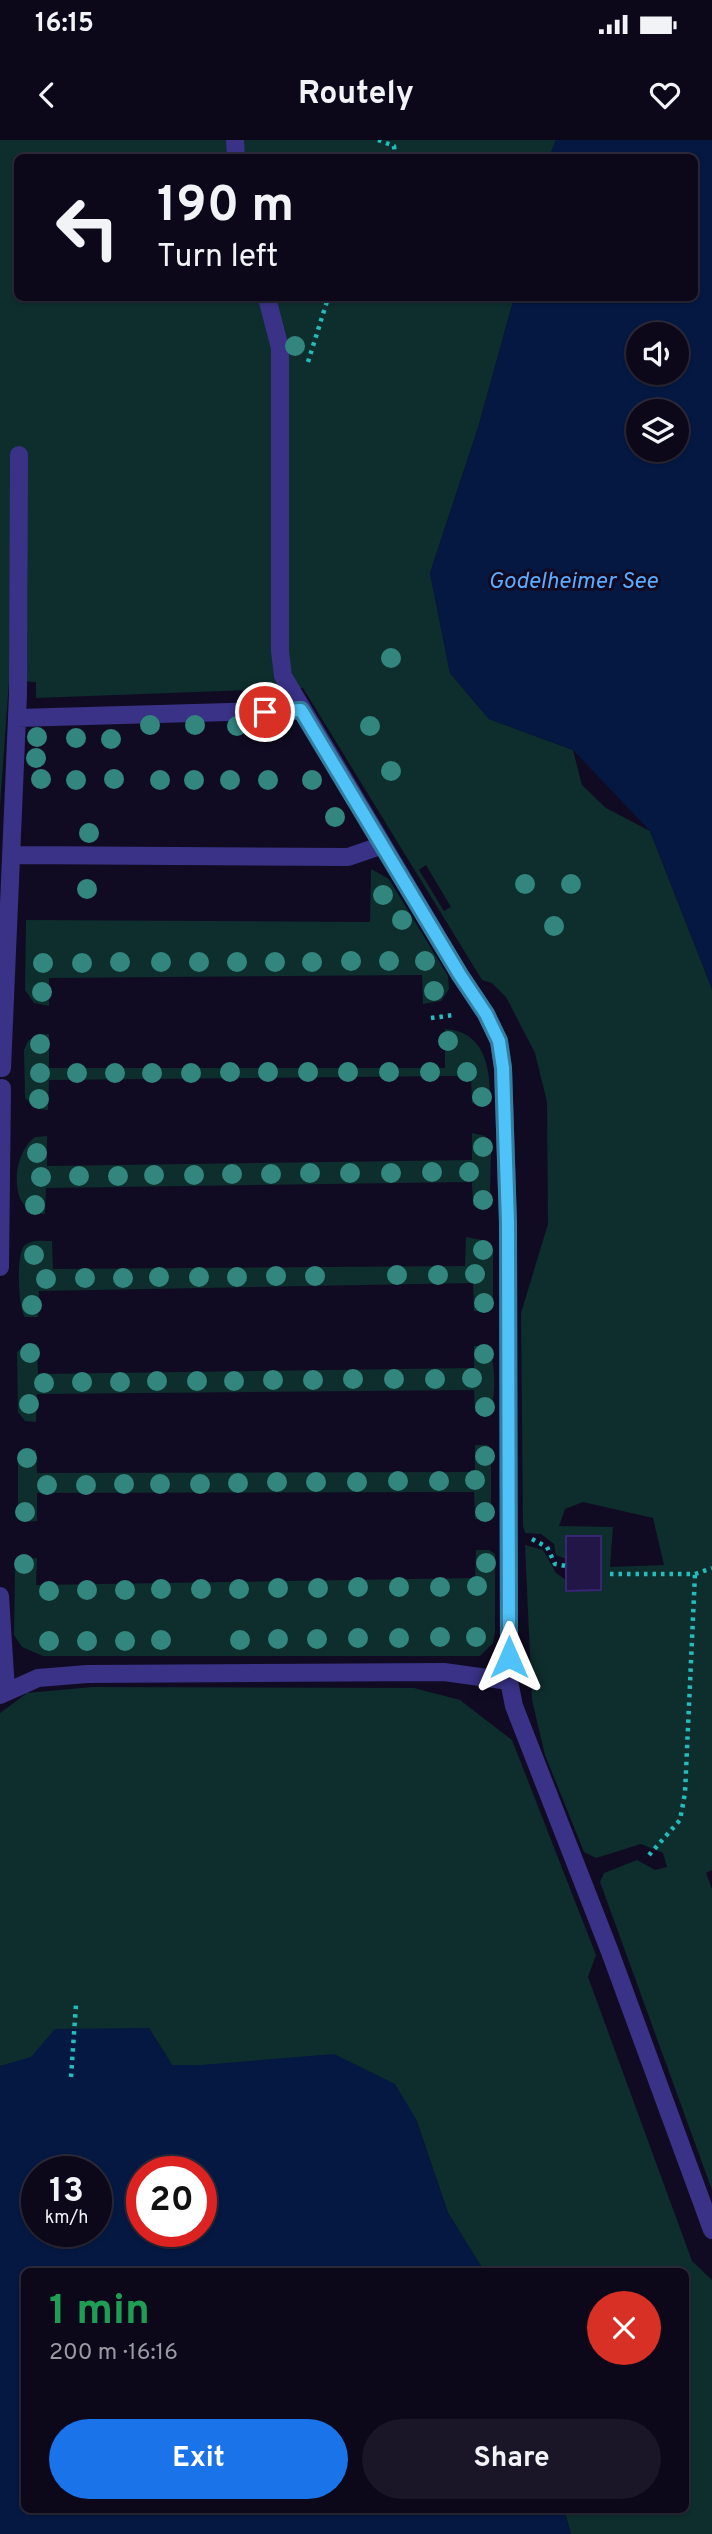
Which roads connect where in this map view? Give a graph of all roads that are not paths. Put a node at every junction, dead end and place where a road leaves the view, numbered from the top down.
1 (268, 301) edge
2 (19, 455) dead end
3 (301, 710) junction
4 (18, 718) junction
5 (383, 845) junction
6 (12, 855) junction
7 (2, 1068) dead end
8 (2, 1088) dead end
9 (0, 1267) edge
10 (0, 1596) edge
11 (509, 1681) junction
12 (3, 1692) edge
13 (712, 2230) edge

1 - 3 lane
2 - 4 lane
3 - 4 lane
3 - 5 lane
4 - 6 lane
5 - 6 lane
5 - 11 lane
6 - 7 lane
8 - 9 lane
10 - 12 lane
11 - 12 lane
11 - 13 lane

